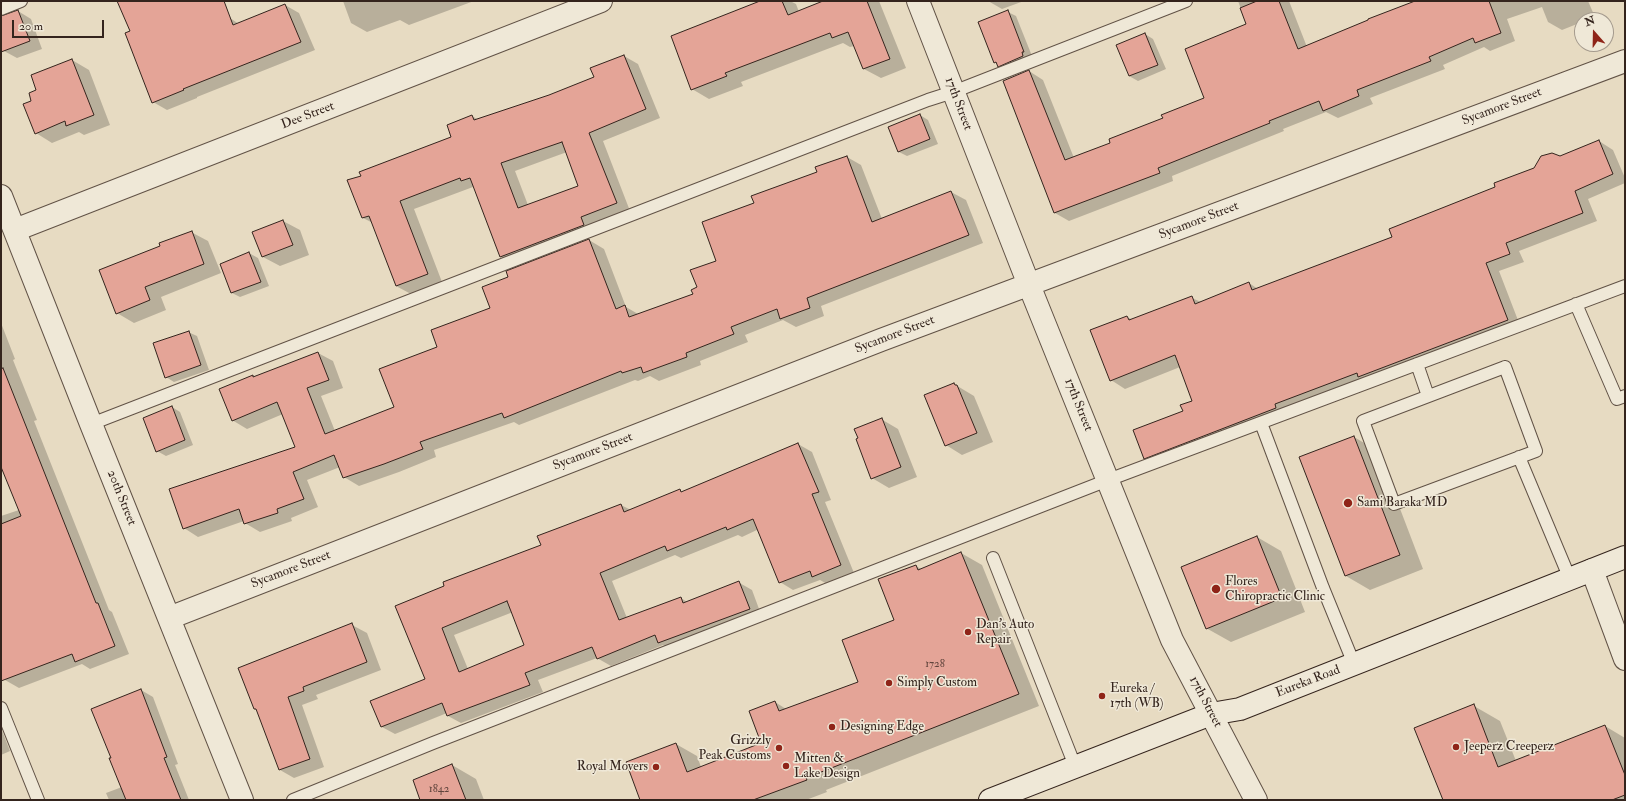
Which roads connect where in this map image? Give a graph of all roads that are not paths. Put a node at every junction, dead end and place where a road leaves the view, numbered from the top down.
1 (21, 1) edge
2 (601, 1) edge
3 (918, 1) edge
4 (1186, 1) edge
5 (1, 8) edge
6 (1625, 61) edge
7 (953, 92) junction
8 (1, 196) edge
9 (15, 230) junction
10 (1029, 285) junction
11 (1625, 286) edge
12 (1576, 304) junction
13 (1417, 364) junction
14 (1428, 396) junction
15 (1625, 396) edge
16 (1261, 423) junction
17 (91, 424) junction
18 (1519, 457) junction
19 (1108, 480) junction
20 (1625, 557) edge
21 (993, 558) dead end
22 (1592, 570) junction
23 (1570, 579) junction
24 (169, 618) junction
25 (1625, 659) edge
26 (1354, 664) junction
27 (1, 708) edge
28 (1211, 714) junction
29 (1075, 766) junction
30 (38, 800) edge
31 (242, 800) edge
32 (294, 800) edge
33 (990, 800) edge
34 (1256, 800) edge

1 - 5 lane
2 - 9 street, Dee Street
3 - 7 street, 17th Street
4 - 7 lane
6 - 10 street, Sycamore Street
7 - 10 street, 17th Street
7 - 17 lane
8 - 9 street, 20th Street
9 - 17 street, 20th Street
10 - 19 street, 17th Street
10 - 24 street, Sycamore Street
11 - 12 lane
12 - 13 lane
12 - 15 lane
13 - 14 lane
13 - 16 lane
14 - 18 lane
14 - 18 lane
16 - 19 lane
16 - 26 lane
17 - 24 street, 20th Street
18 - 23 lane
19 - 28 street, 17th Street
19 - 32 lane
20 - 22 street, Eureka Road
21 - 29 lane
22 - 23 street, Eureka Road
22 - 25 street
23 - 26 street, Eureka Road
24 - 31 street, 20th Street
26 - 28 street, Eureka Road
27 - 30 lane
28 - 29 street, Eureka Road
28 - 34 street, 17th Street
29 - 33 street, Eureka Road

